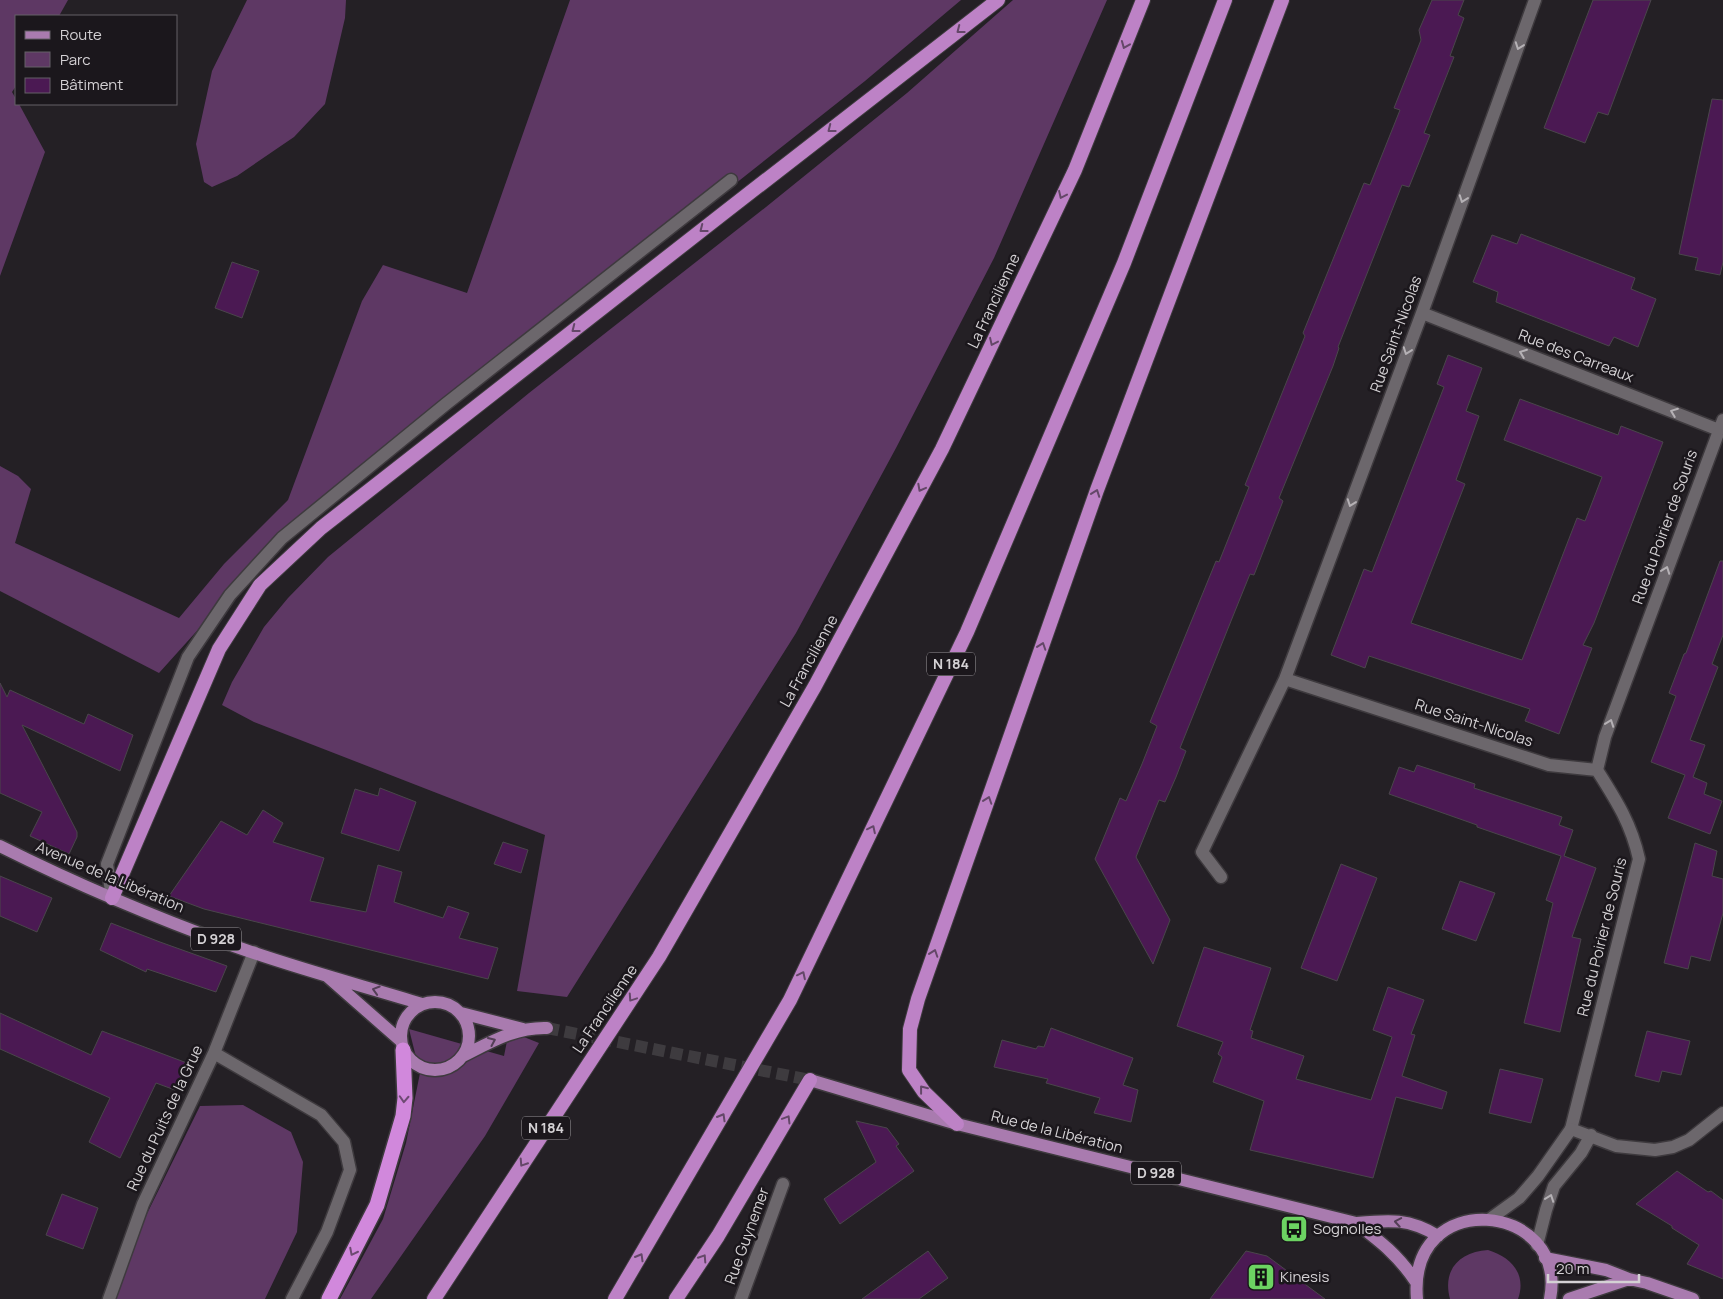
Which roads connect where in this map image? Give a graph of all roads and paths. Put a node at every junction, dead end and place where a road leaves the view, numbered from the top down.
1 (998, 0) edge
2 (1143, 0) edge
3 (1225, 0) edge
4 (1282, 0) edge
5 (1535, 0) edge
6 (731, 180) dead end
7 (1422, 313) junction
8 (1721, 425) edge
9 (1285, 679) junction
10 (1597, 770) junction
11 (0, 846) edge
12 (1221, 877) dead end
13 (112, 898) junction
14 (254, 952) junction
15 (323, 973) junction
16 (422, 1004) junction
17 (461, 1012) junction
18 (547, 1028) tunnel mouth
19 (523, 1029) junction
20 (402, 1045) junction
21 (214, 1053) junction
22 (463, 1056) junction
23 (810, 1080) joint
24 (1723, 1113) edge
25 (957, 1124) junction
26 (1571, 1128) junction
27 (1591, 1135) junction
28 (783, 1184) dead end
29 (1490, 1219) junction
30 (1356, 1222) junction
31 (1438, 1236) junction
32 (1537, 1245) junction
33 (1545, 1258) junction
34 (1629, 1279) junction
35 (1416, 1282) junction
36 (109, 1299) edge
37 (292, 1299) edge
38 (329, 1299) edge
39 (434, 1299) edge
40 (616, 1299) edge
41 (676, 1299) edge
42 (741, 1299) edge
43 (1417, 1299) edge
44 (1550, 1299) edge
45 (1569, 1299) edge
46 (1693, 1299) edge

1 -> 13 highway
2 -> 39 highway, La Francilienne / N 184
40 -> 3 highway, N 184
25 -> 4 highway
5 -> 7 street, Rue Saint-Nicolas
6 - 13 street
8 -> 7 street, Rue des Carreaux
7 -> 9 street, Rue Saint-Nicolas
10 -> 8 street, Rue du Poirier de Souris
9 - 10 street, Rue Saint-Nicolas
9 - 12 street, Rue Saint-Nicolas
10 - 26 street, Rue du Poirier de Souris
11 - 13 main road, Avenue de la Libération / D 928
13 - 14 main road, Avenue de la Libération / D 928
14 - 15 main road, Avenue de la Libération / D 928
14 - 21 street, Rue du Puits de la Grue
16 -> 15 main road, Avenue de la Libération / D 928
15 - 20 main road, Avenue de la Libération / D 928
16 - 17 main road
16 - 20 main road
17 - 19 main road
17 - 22 main road
18 - 19 main road
22 -> 19 main road
20 - 22 main road
20 -> 38 highway
21 - 36 street, Rue du Puits de la Grue
21 - 37 street
23 - 25 main road, Rue de la Libération / D 928
41 -> 23 highway
24 - 27 street
25 - 30 main road, Rue de la Libération / D 928
26 - 27 street
26 - 29 street, Rue du Poirier de Souris
32 -> 27 street
28 - 42 street, Rue Guynemer
29 - 31 main road
29 - 32 main road
31 -> 30 main road, Rue de la Libération / D 928
30 - 35 main road, Rue de la Libération
31 - 35 main road
32 - 33 main road
33 - 34 main road
33 - 44 main road
34 - 45 main road
34 - 46 main road
35 - 43 main road

